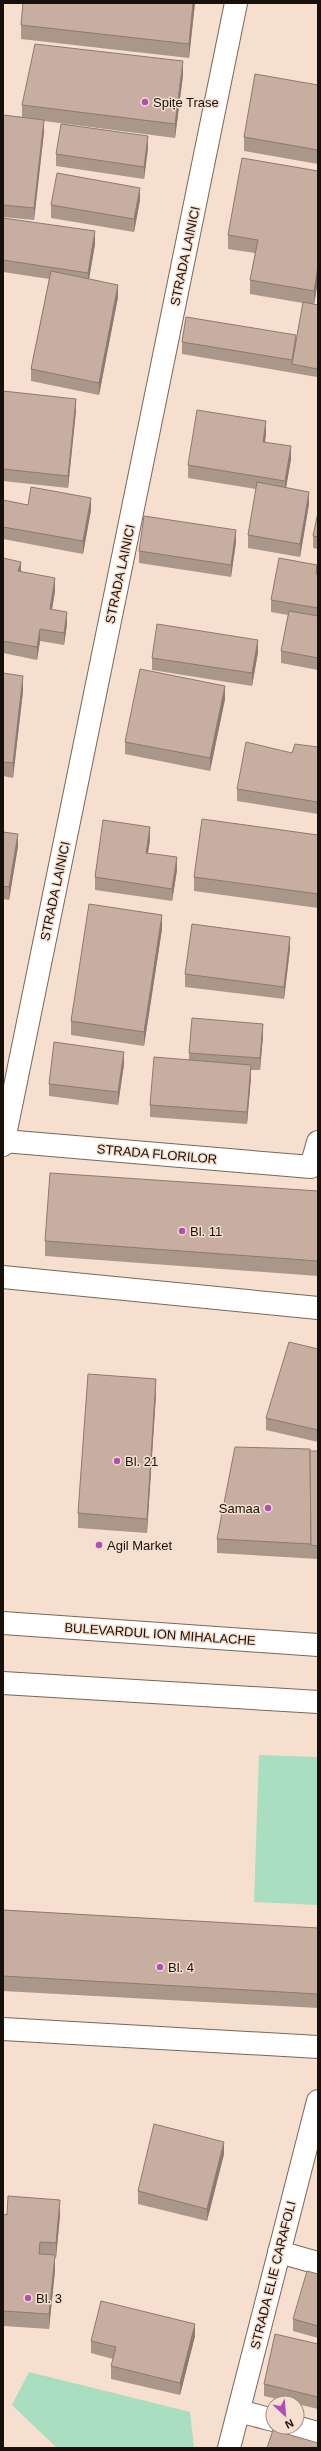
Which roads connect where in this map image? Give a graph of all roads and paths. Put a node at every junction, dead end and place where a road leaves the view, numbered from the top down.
1 (236, 3) edge
2 (318, 1142) edge
3 (3, 1143) edge
4 (3, 1277) edge
5 (318, 1308) edge
6 (3, 1623) edge
7 (318, 1645) edge
8 (3, 1683) edge
9 (318, 1702) edge
10 (3, 2029) edge
11 (318, 2047) edge
12 (318, 2101) edge
13 (279, 2252) junction
14 (318, 2263) edge
15 (239, 2410) junction
16 (265, 2418) edge
17 (305, 2429) edge
18 (318, 2433) edge
19 (229, 2448) edge

1 - 3 street, STRADA LAINICI
2 - 3 street, STRADA FLORILOR
4 - 5 street
6 - 7 street, BULEVARDUL ION MIHALACHE
8 - 9 street
10 - 11 street
12 - 13 street, STRADA ELIE CARAFOLI
13 - 14 street
13 - 15 street, STRADA ELIE CARAFOLI
15 - 16 street
15 - 19 street, STRADA ELIE CARAFOLI
17 - 18 street

